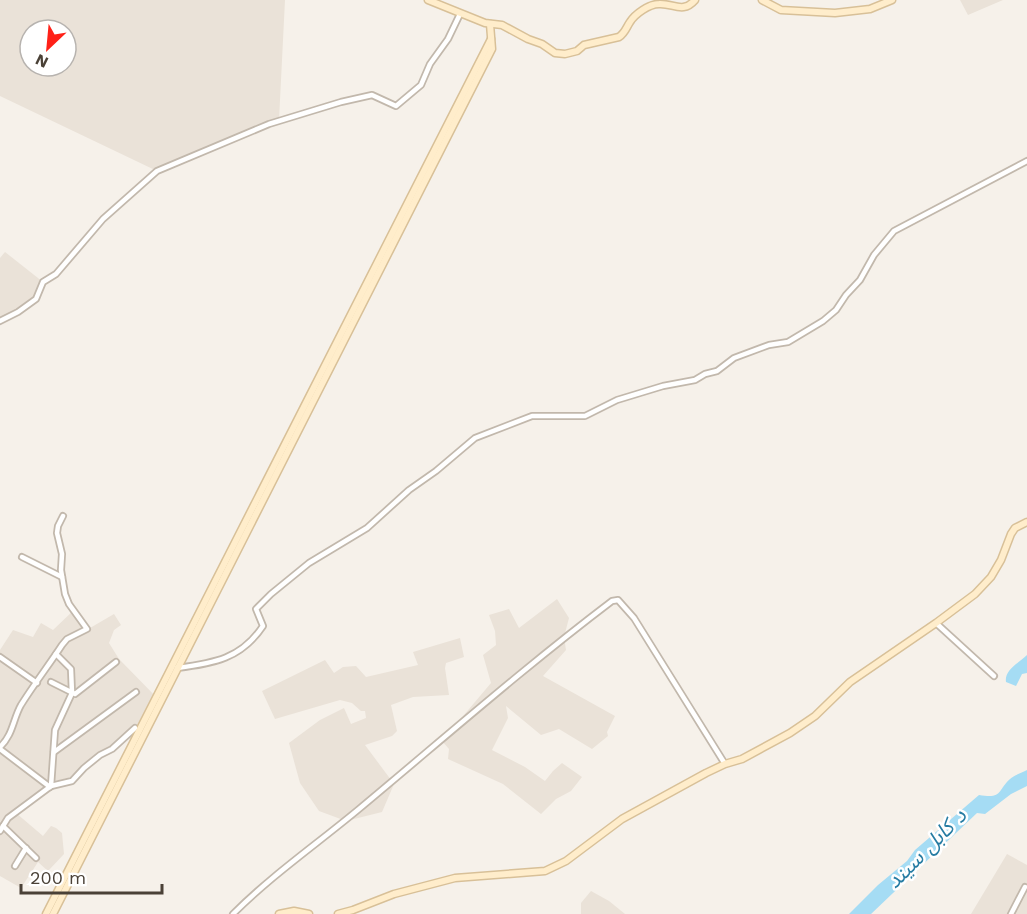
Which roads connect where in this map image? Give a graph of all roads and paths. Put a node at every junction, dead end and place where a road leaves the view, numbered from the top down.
1 (428, 0) edge
2 (694, 0) edge
3 (762, 0) edge
4 (892, 0) edge
5 (884, 2) edge
6 (460, 14) junction
7 (490, 24) junction
8 (491, 38) junction
9 (1027, 161) edge
10 (0, 321) edge
11 (63, 516) dead end
12 (1027, 522) edge
13 (22, 557) dead end
14 (62, 578) junction
15 (936, 623) junction
16 (56, 654) junction
17 (0, 657) edge
18 (116, 662) dead end
19 (177, 668) junction
20 (994, 676) dead end
21 (51, 682) dead end
22 (37, 683) junction
23 (136, 692) dead end
24 (72, 693) junction
25 (135, 728) dead end
26 (0, 748) edge
27 (54, 752) junction
28 (725, 764) junction
29 (51, 787) junction
30 (2, 828) edge
31 (26, 848) junction
32 (36, 858) dead end
33 (15, 866) dead end
34 (1025, 887) dead end
35 (46, 914) edge
36 (53, 914) edge
37 (233, 914) edge
38 (279, 914) edge
39 (309, 914) edge
40 (338, 914) edge
41 (1011, 914) edge

1 - 6 main road
2 - 7 main road
3 - 5 main road
4 - 5 main road
6 - 7 main road
6 - 10 street
7 - 8 main road
8 - 19 main road
8 - 35 main road
9 - 19 street
11 - 14 street
12 - 15 main road
13 - 14 street
14 - 16 street
15 - 20 street
15 - 28 main road
16 - 22 street
16 - 24 street
17 - 22 street
18 - 24 street
19 - 36 main road
21 - 24 street
22 - 26 street
23 - 27 street
24 - 27 street
25 - 29 street
26 - 29 street
27 - 29 street
28 - 37 street
28 - 40 main road
29 - 30 street
30 - 31 street
31 - 32 street
31 - 33 street
34 - 41 street
38 - 39 main road

